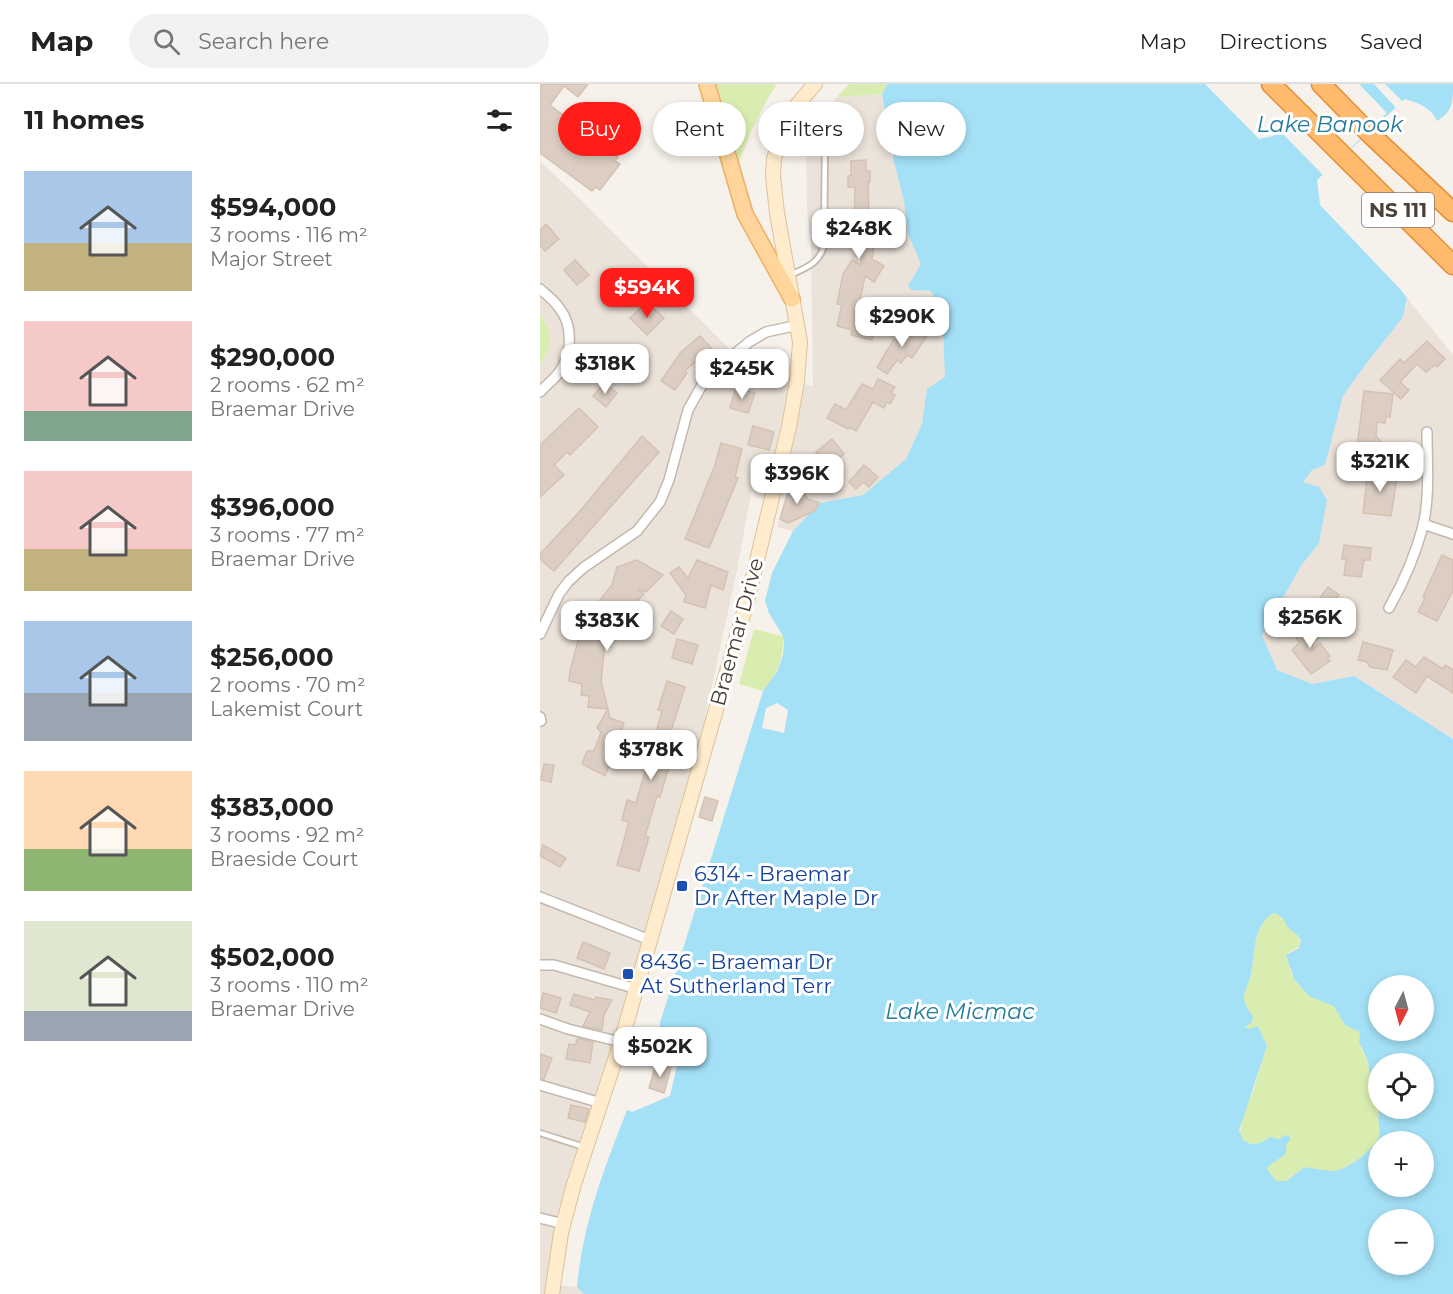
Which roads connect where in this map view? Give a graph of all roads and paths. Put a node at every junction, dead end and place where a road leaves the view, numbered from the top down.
1 (707, 84) edge
2 (815, 84) edge
3 (1271, 84) edge
4 (1322, 85) edge
5 (825, 156) edge
6 (1453, 212) edge
7 (1453, 265) edge
8 (788, 277) junction
9 (540, 289) edge
10 (792, 299) junction
11 (798, 326) junction
12 (540, 392) edge
13 (1427, 432) dead end
14 (1423, 524) junction
15 (1453, 534) edge
16 (1389, 608) dead end
17 (540, 634) edge
18 (540, 897) edge
19 (650, 940) junction
20 (540, 965) edge
21 (637, 989) junction
22 (540, 1019) edge
23 (621, 1042) junction
24 (540, 1085) edge
25 (601, 1103) junction
26 (540, 1133) edge
27 (586, 1147) junction
28 (540, 1218) edge
29 (564, 1224) junction
30 (552, 1294) edge

1 - 10 main road
2 - 8 main road, Braemar Drive
3 - 7 highway, NS 111
4 - 6 highway, NS 111
5 - 8 lane
8 - 10 main road, Braemar Drive
9 - 12 street
10 - 11 main road, Braemar Drive
11 - 17 street
11 - 19 main road, Braemar Drive
13 - 14 street
14 - 15 street
14 - 16 street
18 - 19 street
19 - 21 main road, Braemar Drive
20 - 21 street
21 - 23 main road, Braemar Drive
22 - 23 street
23 - 25 main road, Braemar Drive
24 - 25 street
25 - 27 main road, Braemar Drive
26 - 27 lane
27 - 29 main road, Braemar Drive
28 - 29 street
29 - 30 main road, Braemar Drive

